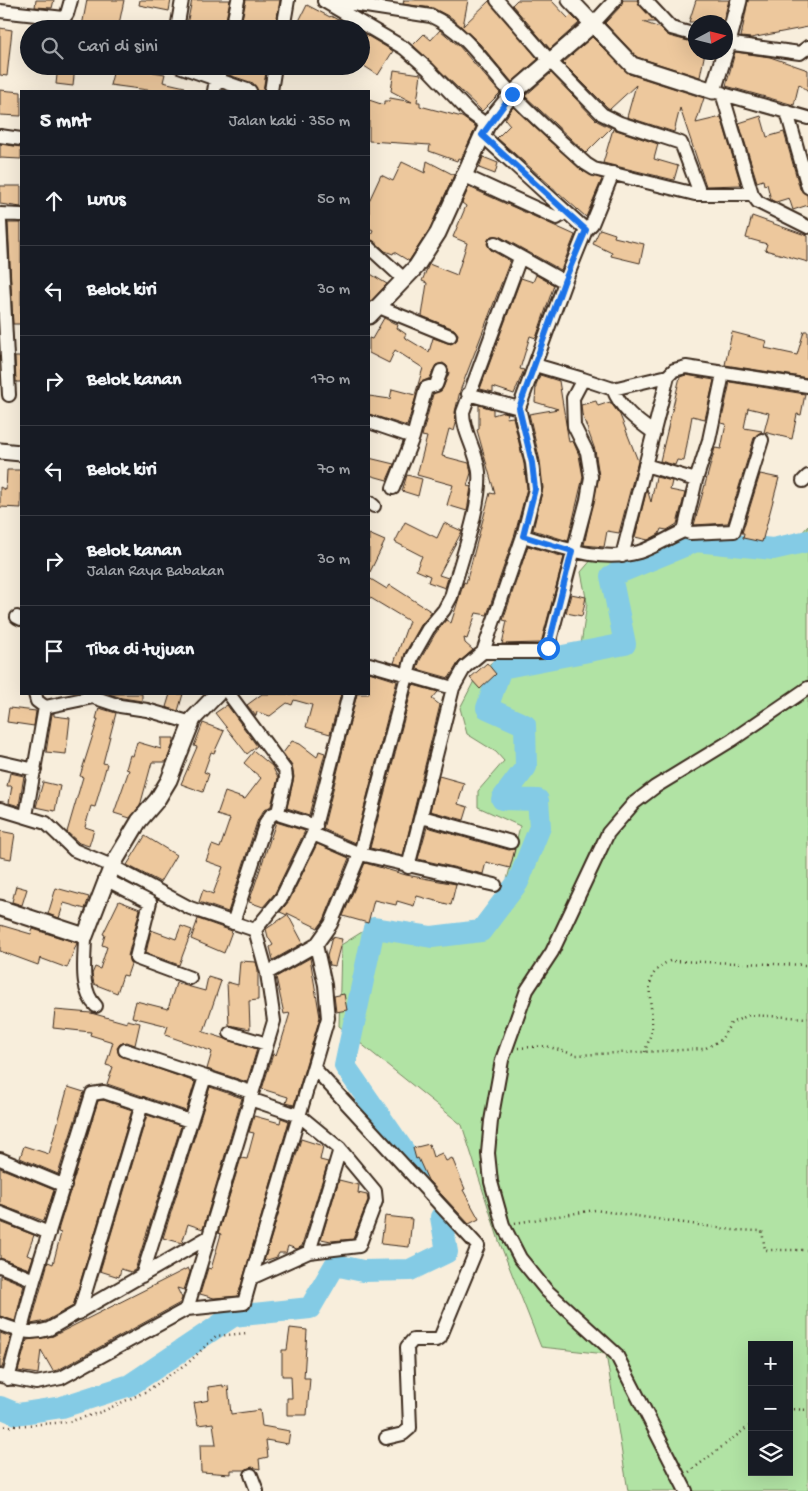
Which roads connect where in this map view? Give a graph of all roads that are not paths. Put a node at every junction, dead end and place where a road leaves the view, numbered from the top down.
1 (71, 0) edge
2 (182, 0) edge
3 (238, 0) edge
4 (288, 0) edge
5 (322, 0) edge
6 (328, 0) edge
7 (497, 0) edge
8 (570, 0) edge
9 (615, 0) edge
10 (645, 0) edge
11 (739, 0) edge
12 (0, 11) edge
13 (179, 20) edge
14 (234, 20) edge
15 (284, 20) edge
16 (356, 20) edge
17 (733, 22) edge
18 (592, 25) junction
19 (370, 28) edge
20 (688, 33) edge
21 (808, 47) edge
22 (733, 48) edge
23 (549, 60) junction
24 (724, 60) edge
25 (195, 75) edge
26 (274, 75) edge
27 (215, 86) edge
28 (243, 90) edge
29 (271, 90) edge
30 (718, 92) junction
31 (512, 94) junction
32 (787, 112) junction
33 (808, 118) edge
34 (484, 130) junction
35 (0, 136) edge
36 (20, 139) edge
37 (614, 174) junction
38 (465, 176) junction
39 (808, 187) edge
40 (695, 194) junction
41 (752, 194) junction
42 (565, 213) junction
43 (0, 214) edge
44 (20, 215) edge
45 (0, 222) edge
46 (808, 227) edge
47 (586, 230) junction
48 (495, 243) dead end
49 (370, 248) edge
50 (520, 258) junction
51 (405, 280) junction
52 (564, 282) junction
53 (374, 312) edge
54 (450, 336) dead end
55 (535, 365) junction
56 (441, 371) dead end
57 (723, 374) junction
58 (668, 376) junction
59 (583, 379) junction
60 (808, 386) edge
61 (613, 389) junction
62 (468, 394) junction
63 (10, 395) edge
64 (519, 408) junction
65 (370, 422) edge
66 (654, 433) junction
67 (413, 437) junction
68 (762, 440) dead end
69 (0, 451) edge
70 (20, 453) edge
71 (645, 465) junction
72 (696, 480) junction
73 (394, 488) dead end
74 (684, 531) junction
75 (523, 536) junction
76 (572, 551) junction
77 (622, 556) junction
78 (483, 652) junction
79 (370, 664) edge
80 (407, 675) junction
81 (453, 688) junction
82 (808, 688) edge
83 (36, 695) edge
84 (217, 695) edge
85 (230, 695) edge
86 (349, 695) edge
87 (45, 707) junction
88 (192, 723) junction
89 (0, 762) edge
90 (35, 770) junction
91 (0, 809) edge
92 (278, 812) junction
93 (26, 816) junction
94 (422, 817) junction
95 (315, 830) junction
96 (511, 842) dead end
97 (360, 854) junction
98 (408, 867) junction
99 (108, 873) junction
100 (495, 885) dead end
101 (0, 908) edge
102 (233, 923) junction
103 (255, 930) junction
104 (85, 936) junction
105 (316, 945) junction
106 (267, 973) junction
107 (190, 978) dead end
108 (96, 1006) dead end
109 (230, 1033) dead end
110 (267, 1044) junction
111 (125, 1050) dead end
112 (314, 1068) junction
113 (205, 1077) junction
114 (250, 1096) junction
115 (142, 1104) junction
116 (300, 1116) junction
117 (190, 1121) junction
118 (340, 1149) junction
119 (0, 1159) edge
120 (65, 1186) junction
121 (0, 1213) edge
122 (49, 1233) junction
123 (207, 1238) junction
124 (309, 1252) junction
125 (0, 1266) edge
126 (142, 1276) junction
127 (251, 1278) junction
128 (34, 1280) junction
129 (187, 1308) junction
130 (79, 1313) junction
131 (0, 1324) edge
132 (21, 1332) junction
133 (4, 1378) edge
134 (386, 1438) dead end
135 (251, 1475) dead end
136 (683, 1485) edge
137 (257, 1491) edge

1 - 12 street
2 - 13 street
3 - 14 street
4 - 15 street
5 - 16 street
6 - 31 street
7 - 23 street
8 - 18 street
9 - 18 street
10 - 20 street
11 - 17 street
18 - 23 street
18 - 30 street
19 - 34 street
21 - 22 street
23 - 31 street
23 - 40 street
24 - 30 street
25 - 27 street
26 - 29 street
27 - 28 street
30 - 32 street
30 - 41 street
31 - 34 street
31 - 37 street
32 - 33 street
32 - 39 street
34 - 38 street
34 - 42 street
35 - 36 street
37 - 40 street
37 - 47 street
38 - 42 street
38 - 51 street
40 - 41 street
41 - 46 street
42 - 47 street
43 - 44 street
45 - 63 street
47 - 52 street
48 - 50 street
49 - 51 street
50 - 52 street
50 - 62 street
51 - 53 street
52 - 55 street
53 - 54 street
55 - 59 street
55 - 64 street
56 - 67 street
57 - 58 street
57 - 60 street
57 - 72 street
58 - 61 street
58 - 66 street
59 - 61 street
59 - 76 street
61 - 66 street
62 - 64 street
62 - 80 street
64 - 75 street
65 - 67 street
66 - 71 street
67 - 73 street
68 - 74 street
69 - 70 street
71 - 72 street
71 - 77 street
72 - 74 street
74 - 77 street
75 - 76 street
75 - 78 street
76 - 77 street
76 - 78 street
78 - 81 street
79 - 80 street
80 - 81 street
80 - 97 street
81 - 94 street
82 - 136 street
83 - 87 street
84 - 88 street
85 - 92 street
86 - 95 street
87 - 88 street
87 - 90 street
88 - 99 street
89 - 90 street
90 - 93 street
91 - 93 street
92 - 95 street
92 - 102 street
93 - 99 street
94 - 96 street
94 - 98 street
95 - 97 street
95 - 103 street
97 - 98 street
97 - 105 street
98 - 100 street
99 - 102 street
99 - 104 street
99 - 107 street
101 - 104 street
102 - 103 street
103 - 106 street
104 - 108 street
105 - 106 street
105 - 112 street
106 - 110 street
109 - 110 street
110 - 114 street
111 - 113 street
112 - 116 street
112 - 134 street
113 - 114 street
113 - 117 street
114 - 116 street
114 - 123 street
115 - 117 street
115 - 120 street
115 - 130 street
116 - 118 street
116 - 127 street
117 - 126 street
118 - 124 street
118 - 124 street
119 - 120 street
120 - 122 street
121 - 122 street
122 - 128 street
123 - 126 street
123 - 129 street
124 - 127 street
125 - 128 street
126 - 130 street
127 - 129 street
128 - 132 street
129 - 133 street
130 - 132 street
131 - 132 street
132 - 133 street
135 - 137 street

